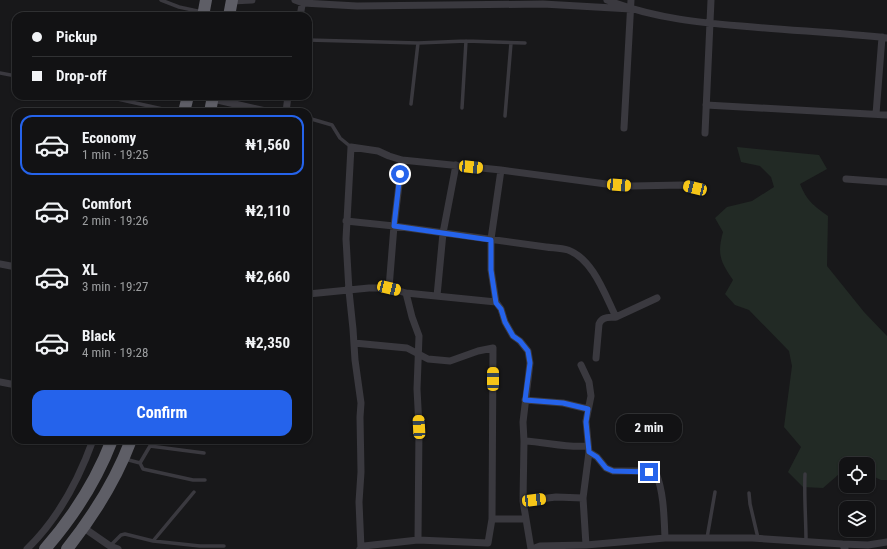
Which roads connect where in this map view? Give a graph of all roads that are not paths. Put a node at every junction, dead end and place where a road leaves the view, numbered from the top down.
1 (161, 0) edge
2 (206, 0) edge
3 (252, 0) edge
4 (295, 0) edge
5 (607, 0) edge
6 (631, 0) edge
7 (712, 0) edge
8 (232, 1) edge
9 (303, 2) edge
10 (454, 2) edge
11 (630, 9) junction
12 (197, 12) edge
13 (204, 12) edge
14 (230, 12) edge
15 (301, 12) edge
16 (710, 24) junction
17 (885, 38) edge
18 (312, 40) edge
19 (466, 41) junction
20 (418, 43) junction
21 (511, 43) junction
22 (525, 44) dead end
23 (0, 73) edge
24 (12, 75) edge
25 (122, 100) edge
26 (221, 100) edge
27 (411, 104) dead end
28 (706, 105) junction
29 (158, 108) edge
30 (254, 108) edge
31 (462, 108) dead end
32 (876, 114) junction
33 (887, 115) edge
34 (504, 116) dead end
35 (312, 119) edge
36 (624, 128) dead end
37 (705, 133) dead end
38 (351, 147) junction
39 (402, 160) junction
40 (456, 165) junction
41 (501, 170) junction
42 (846, 179) dead end
43 (887, 182) edge
44 (695, 188) dead end
45 (346, 221) junction
46 (394, 226) junction
47 (443, 233) junction
48 (491, 240) junction
49 (0, 264) edge
50 (12, 266) edge
51 (389, 288) junction
52 (349, 291) junction
53 (406, 293) junction
54 (312, 294) edge
55 (437, 296) junction
56 (657, 298) dead end
57 (496, 302) junction
58 (616, 317) junction
59 (354, 343) junction
60 (418, 355) junction
61 (596, 358) dead end
62 (581, 365) dead end
63 (0, 382) edge
64 (12, 384) edge
65 (525, 400) junction
66 (588, 409) junction
67 (524, 441) junction
68 (91, 444) edge
69 (110, 444) edge
70 (130, 444) edge
71 (588, 449) junction
72 (204, 453) dead end
73 (124, 459) junction
74 (140, 463) junction
75 (805, 474) dead end
76 (205, 480) dead end
77 (194, 492) dead end
78 (714, 492) dead end
79 (748, 493) dead end
80 (584, 498) junction
81 (523, 501) junction
82 (492, 519) junction
83 (525, 519) junction
84 (84, 528) junction
85 (665, 538) junction
86 (707, 538) junction
87 (758, 538) junction
88 (418, 540) junction
89 (153, 541) junction
90 (806, 541) junction
91 (887, 542) edge
92 (586, 545) junction
93 (110, 546) junction
94 (224, 546) dead end
95 (597, 546) edge
96 (844, 546) edge
97 (27, 549) edge
98 (45, 549) edge
99 (67, 549) edge
100 (118, 549) edge
101 (360, 549) edge
102 (532, 549) edge

1 - 12 lane
2 - 13 highway
3 - 8 street
4 - 9 street
5 - 11 street
6 - 11 street
7 - 16 street
8 - 14 highway
9 - 10 street
9 - 15 street
10 - 11 street
11 - 16 street
11 - 36 street
16 - 17 street
16 - 28 street
17 - 32 street
18 - 20 lane
19 - 20 lane
19 - 21 lane
19 - 31 lane
20 - 27 lane
21 - 22 lane
21 - 34 lane
23 - 24 lane
25 - 29 lane
26 - 30 street
28 - 32 street
28 - 37 street
32 - 33 street
35 - 38 lane
38 - 39 street
38 - 45 street
39 - 40 street
39 - 46 street
40 - 41 street
40 - 47 street
41 - 44 street
41 - 48 street
42 - 43 street
45 - 46 street
45 - 52 street
46 - 47 street
46 - 51 street
47 - 48 street
47 - 55 street
48 - 57 street
48 - 58 street
49 - 50 street
51 - 52 street
51 - 53 street
52 - 54 street
52 - 59 street
53 - 55 street
53 - 60 street
55 - 57 street
56 - 58 street
57 - 65 street
58 - 61 street
59 - 60 street
59 - 101 street
60 - 82 street
60 - 88 street
62 - 66 street
63 - 64 street
65 - 66 street
65 - 67 street
66 - 71 street
67 - 71 street
67 - 81 street
68 - 97 street
69 - 98 highway
70 - 73 highway
71 - 80 street
71 - 85 street
72 - 74 lane
73 - 74 lane
73 - 84 highway
74 - 76 lane
75 - 90 lane
77 - 89 lane
78 - 86 lane
79 - 87 lane
80 - 81 street
80 - 92 street
81 - 83 street
82 - 83 street
82 - 88 street
83 - 102 street
84 - 93 street
84 - 99 highway
85 - 86 street
85 - 95 street
86 - 87 street
87 - 90 street
88 - 101 street
89 - 93 lane
89 - 94 lane
90 - 96 street
91 - 96 street
92 - 95 street
92 - 102 street
93 - 100 street

